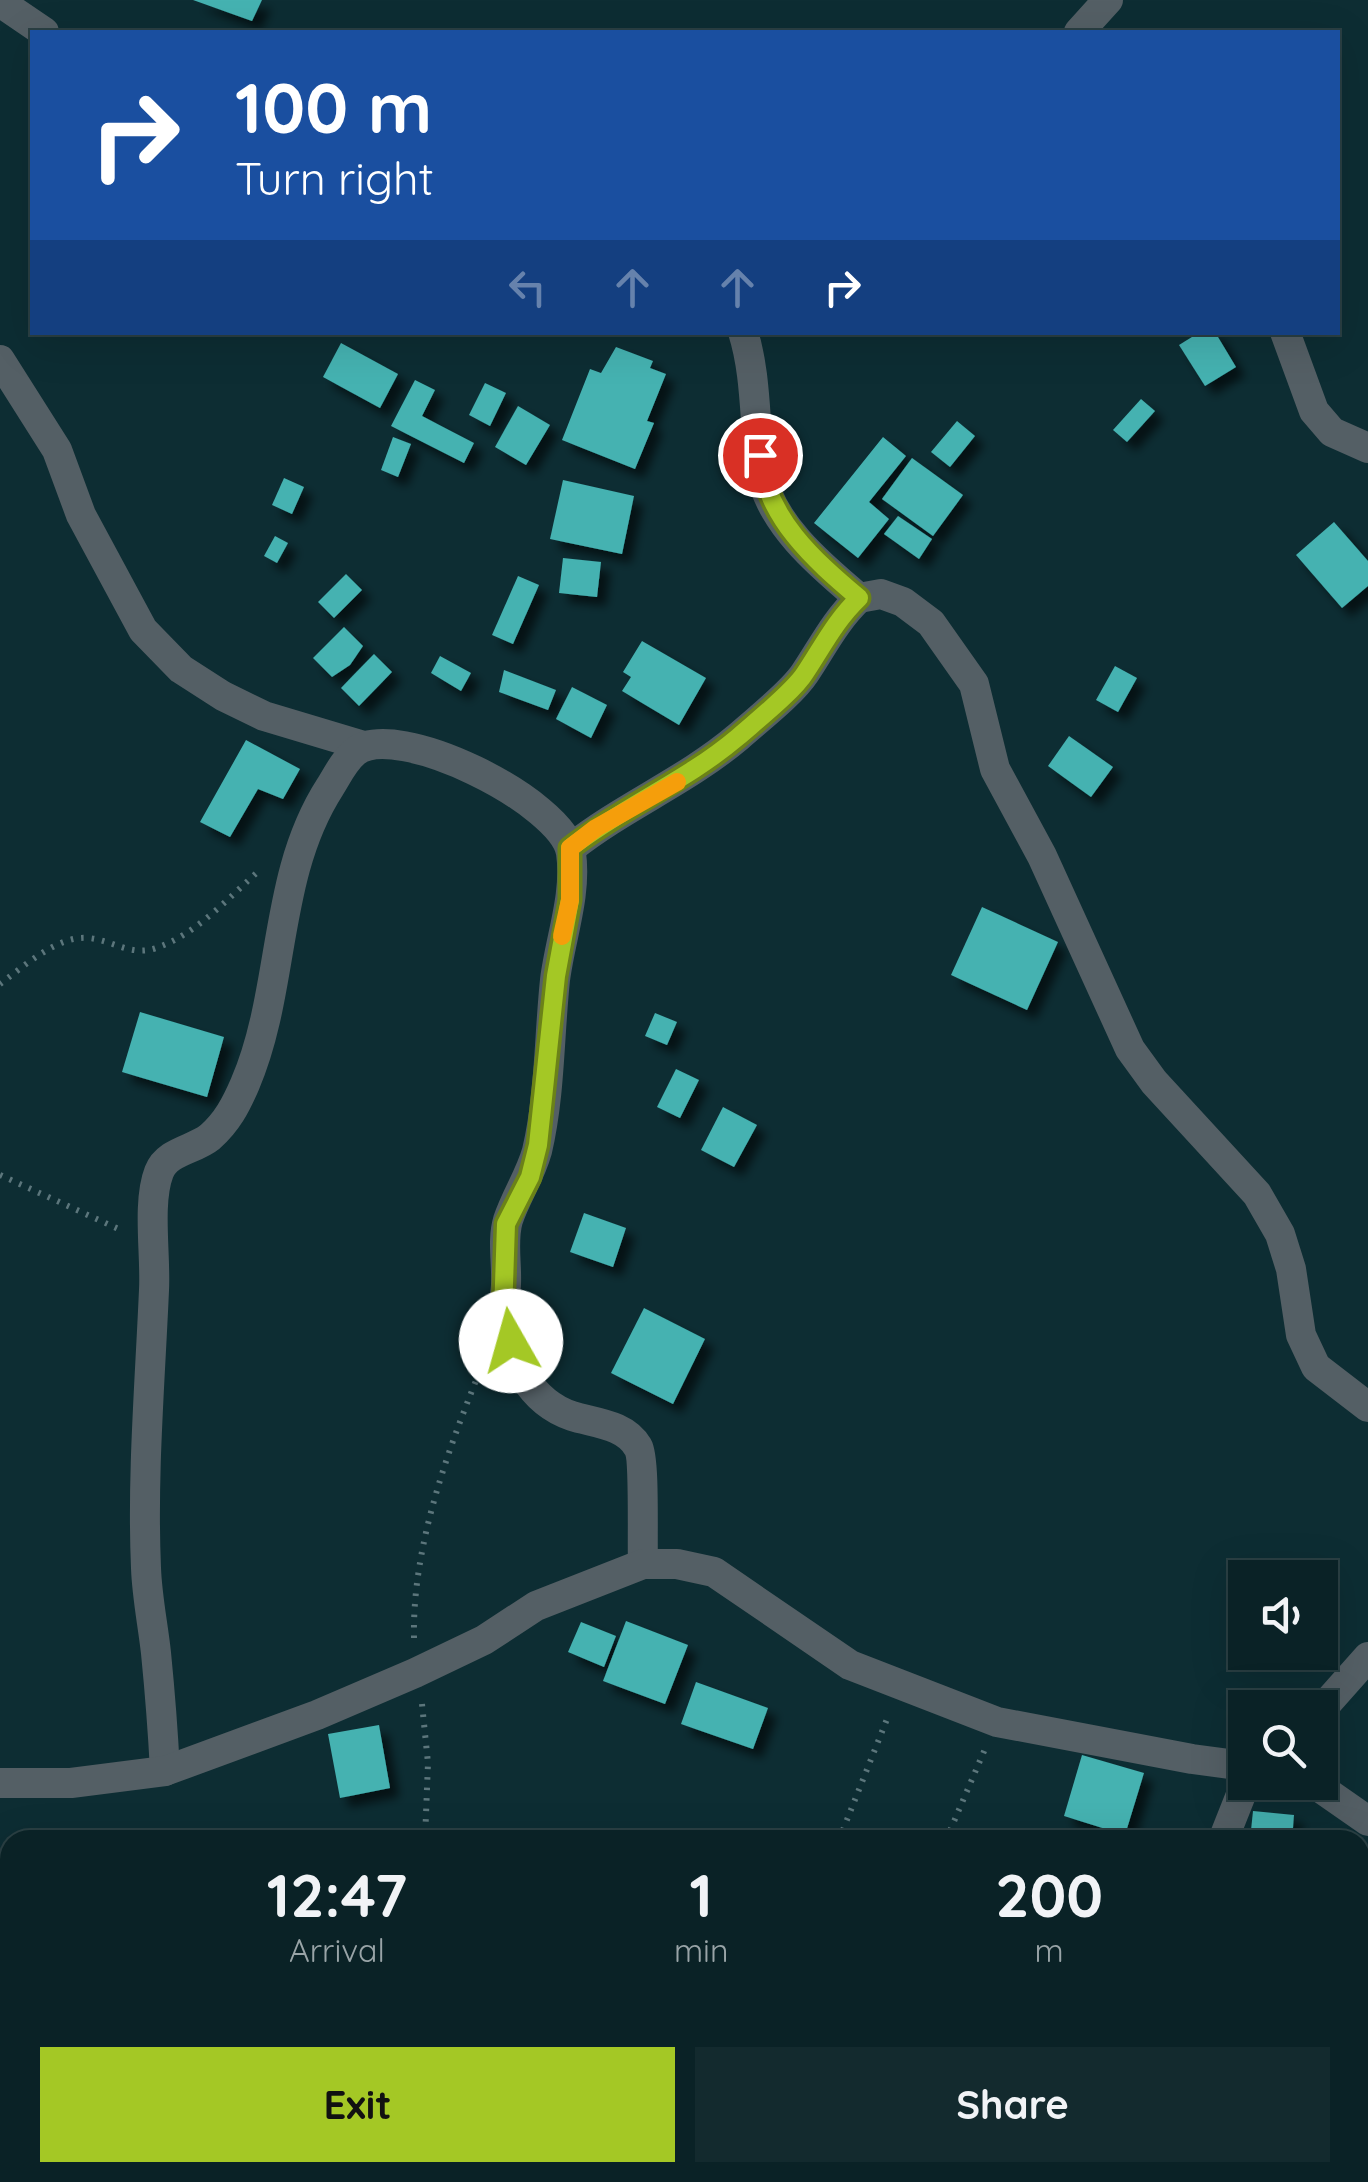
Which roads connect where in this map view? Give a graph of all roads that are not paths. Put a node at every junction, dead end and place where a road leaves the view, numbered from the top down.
1 (1111, 0) edge
2 (0, 2) edge
3 (41, 30) edge
4 (1081, 30) edge
5 (1113, 30) edge
6 (743, 335) edge
7 (1287, 335) edge
8 (0, 360) edge
9 (1368, 448) edge
10 (859, 598) junction
11 (364, 746) junction
12 (570, 848) junction
13 (1368, 1408) edge
14 (643, 1564) junction
15 (1368, 1657) edge
16 (1338, 1691) edge
17 (1228, 1764) edge
18 (165, 1771) junction
19 (0, 1784) edge
20 (1239, 1800) edge
21 (1338, 1800) edge
22 (1368, 1821) edge
23 (1227, 1830) edge

1 - 4 street
1 - 5 street
2 - 3 street
6 - 10 street
7 - 9 street
8 - 11 street
10 - 12 street
10 - 13 street
11 - 12 street
11 - 18 street
12 - 14 street
14 - 17 street
14 - 18 street
15 - 16 street
18 - 19 street
20 - 23 street
21 - 22 street

